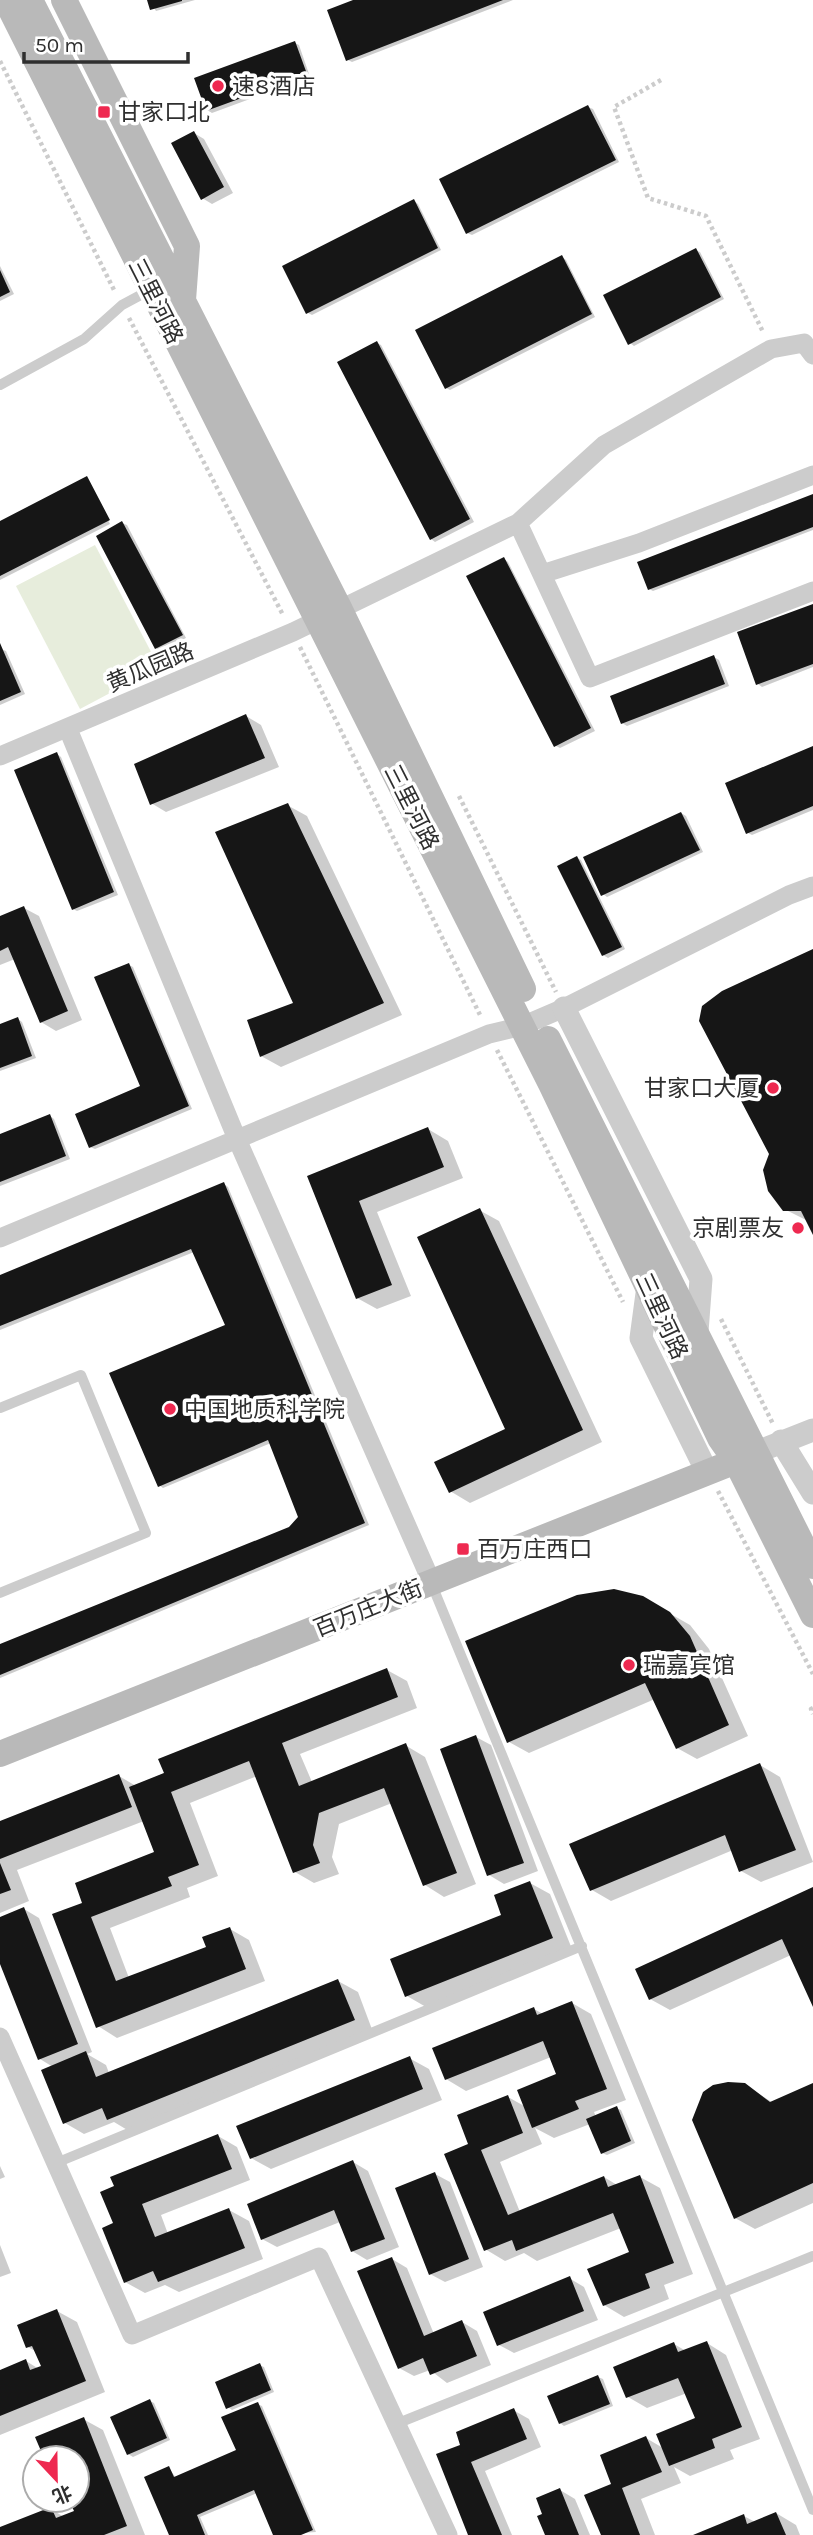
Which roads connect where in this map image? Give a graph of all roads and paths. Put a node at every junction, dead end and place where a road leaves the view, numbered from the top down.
1 (6, 0) edge
2 (30, 0) edge
3 (64, 0) edge
4 (0, 61) edge
5 (661, 80) dead end
6 (150, 290) junction
7 (183, 302) junction
8 (122, 305) junction
9 (771, 349) junction
10 (813, 355) edge
11 (0, 385) edge
12 (813, 475) edge
13 (518, 523) junction
14 (542, 575) junction
15 (813, 591) edge
16 (328, 614) junction
17 (293, 632) junction
18 (68, 729) junction
19 (0, 756) edge
20 (453, 784) dead end
21 (813, 886) edge
22 (564, 1008) junction
23 (530, 1023) junction
24 (489, 1034) junction
25 (237, 1139) junction
26 (0, 1238) edge
27 (648, 1286) junction
28 (719, 1316) dead end
29 (697, 1332) junction
30 (641, 1338) junction
31 (0, 1408) edge
32 (813, 1430) edge
33 (781, 1441) junction
34 (746, 1456) junction
35 (707, 1472) junction
36 (813, 1493) edge
37 (813, 1566) edge
38 (432, 1583) junction
39 (0, 1592) edge
40 (813, 1615) edge
41 (813, 1674) edge
42 (813, 1708) edge
43 (813, 1714) edge
44 (0, 1754) edge
45 (582, 1947) junction
46 (0, 2037) edge
47 (56, 2164) junction
48 (813, 2256) edge
49 (723, 2294) junction
50 (396, 2424) junction
51 (813, 2510) edge
52 (448, 2535) edge

1 - 6 main road, 三里河路
2 - 7 main road, 三里河路
3 - 7 main road, 三里河路
4 - 8 path, 三里河路
5 - 9 path
6 - 8 lane
6 - 16 main road, 三里河路
7 - 16 main road, 三里河路
8 - 11 lane
8 - 17 path, 三里河路
9 - 10 street
9 - 13 street, 黄瓜园路
12 - 14 street
13 - 14 street
13 - 16 street, 黄瓜园路
14 - 15 street
16 - 17 street, 黄瓜园路
16 - 23 main road, 三里河路
17 - 18 street, 黄瓜园路
17 - 24 path, 三里河路
18 - 19 street, 黄瓜园路
18 - 25 street
20 - 22 path, 三里河路
21 - 22 street
22 - 23 street
22 - 29 street, 三里河路
23 - 24 street
23 - 27 main road, 三里河路
23 - 29 main road, 三里河路
24 - 25 street
24 - 30 path, 三里河路
25 - 26 street
25 - 38 street
27 - 30 street
27 - 34 main road, 三里河路
28 - 33 path
29 - 34 main road, 三里河路
30 - 35 street
31 - 39 lane
32 - 33 street
33 - 34 street
33 - 36 street
34 - 35 main road, 百万庄大街
34 - 37 main road, 三里河路
34 - 40 main road, 三里河路
35 - 38 main road, 百万庄大街
35 - 41 path
38 - 44 main road, 百万庄大街
38 - 45 lane
42 - 43 path
45 - 47 lane
45 - 49 lane
46 - 47 street
47 - 50 street
48 - 49 lane
49 - 50 lane
49 - 51 lane
50 - 52 street

